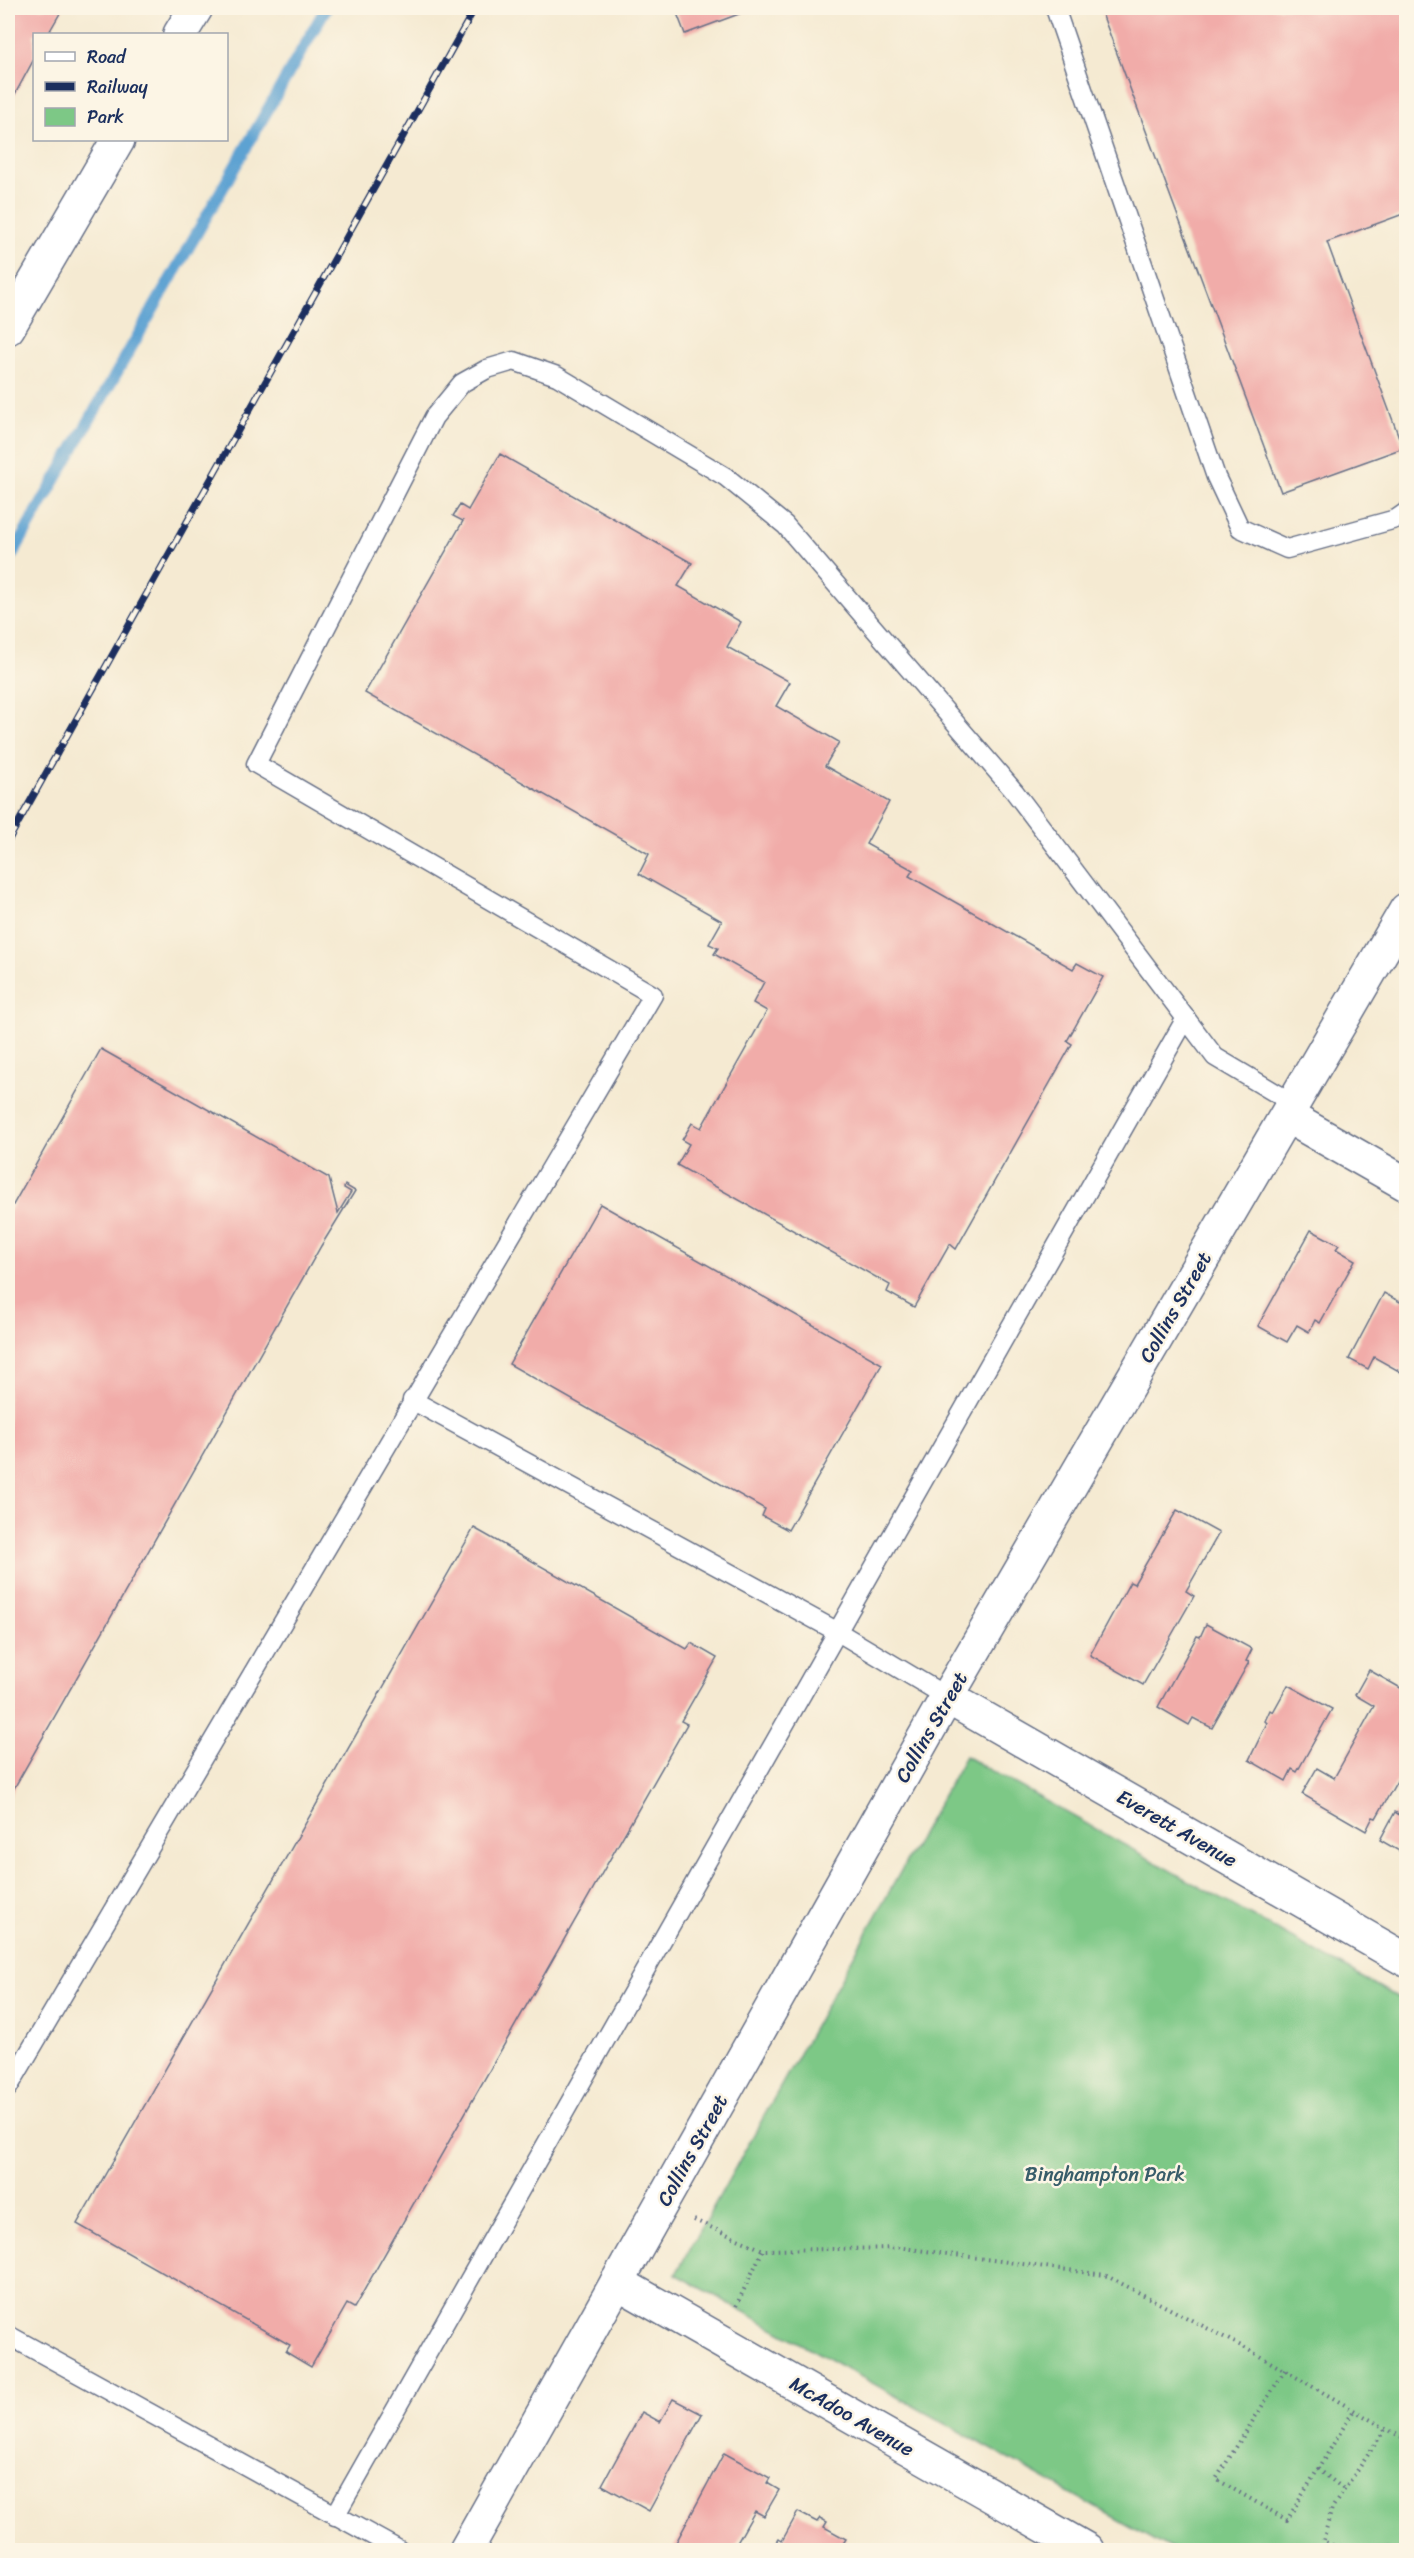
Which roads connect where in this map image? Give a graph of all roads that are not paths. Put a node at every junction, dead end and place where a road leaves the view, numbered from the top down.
1 (196, 8) edge
2 (1055, 8) edge
3 (181, 33) edge
4 (117, 141) edge
5 (8, 328) edge
6 (1407, 512) edge
7 (1407, 910) edge
8 (1186, 1018) junction
9 (1290, 1110) junction
10 (1407, 1184) edge
11 (412, 1400) junction
12 (838, 1632) junction
13 (947, 1697) junction
14 (1407, 1960) edge
15 (8, 2088) edge
16 (617, 2282) junction
17 (8, 2335) edge
18 (335, 2516) junction
19 (399, 2550) edge
20 (466, 2550) edge
21 (1087, 2550) edge

1 - 3 street
2 - 6 lane
4 - 5 street
7 - 9 street, Collins Street
8 - 9 lane
8 - 11 lane
8 - 12 lane
9 - 10 street
9 - 13 street, Collins Street
11 - 12 lane
11 - 15 lane
12 - 13 lane
12 - 18 lane
13 - 14 street, Everett Avenue
13 - 16 street, Collins Street
16 - 20 street, Collins Street
16 - 21 street, McAdoo Avenue
17 - 18 lane
18 - 19 lane

